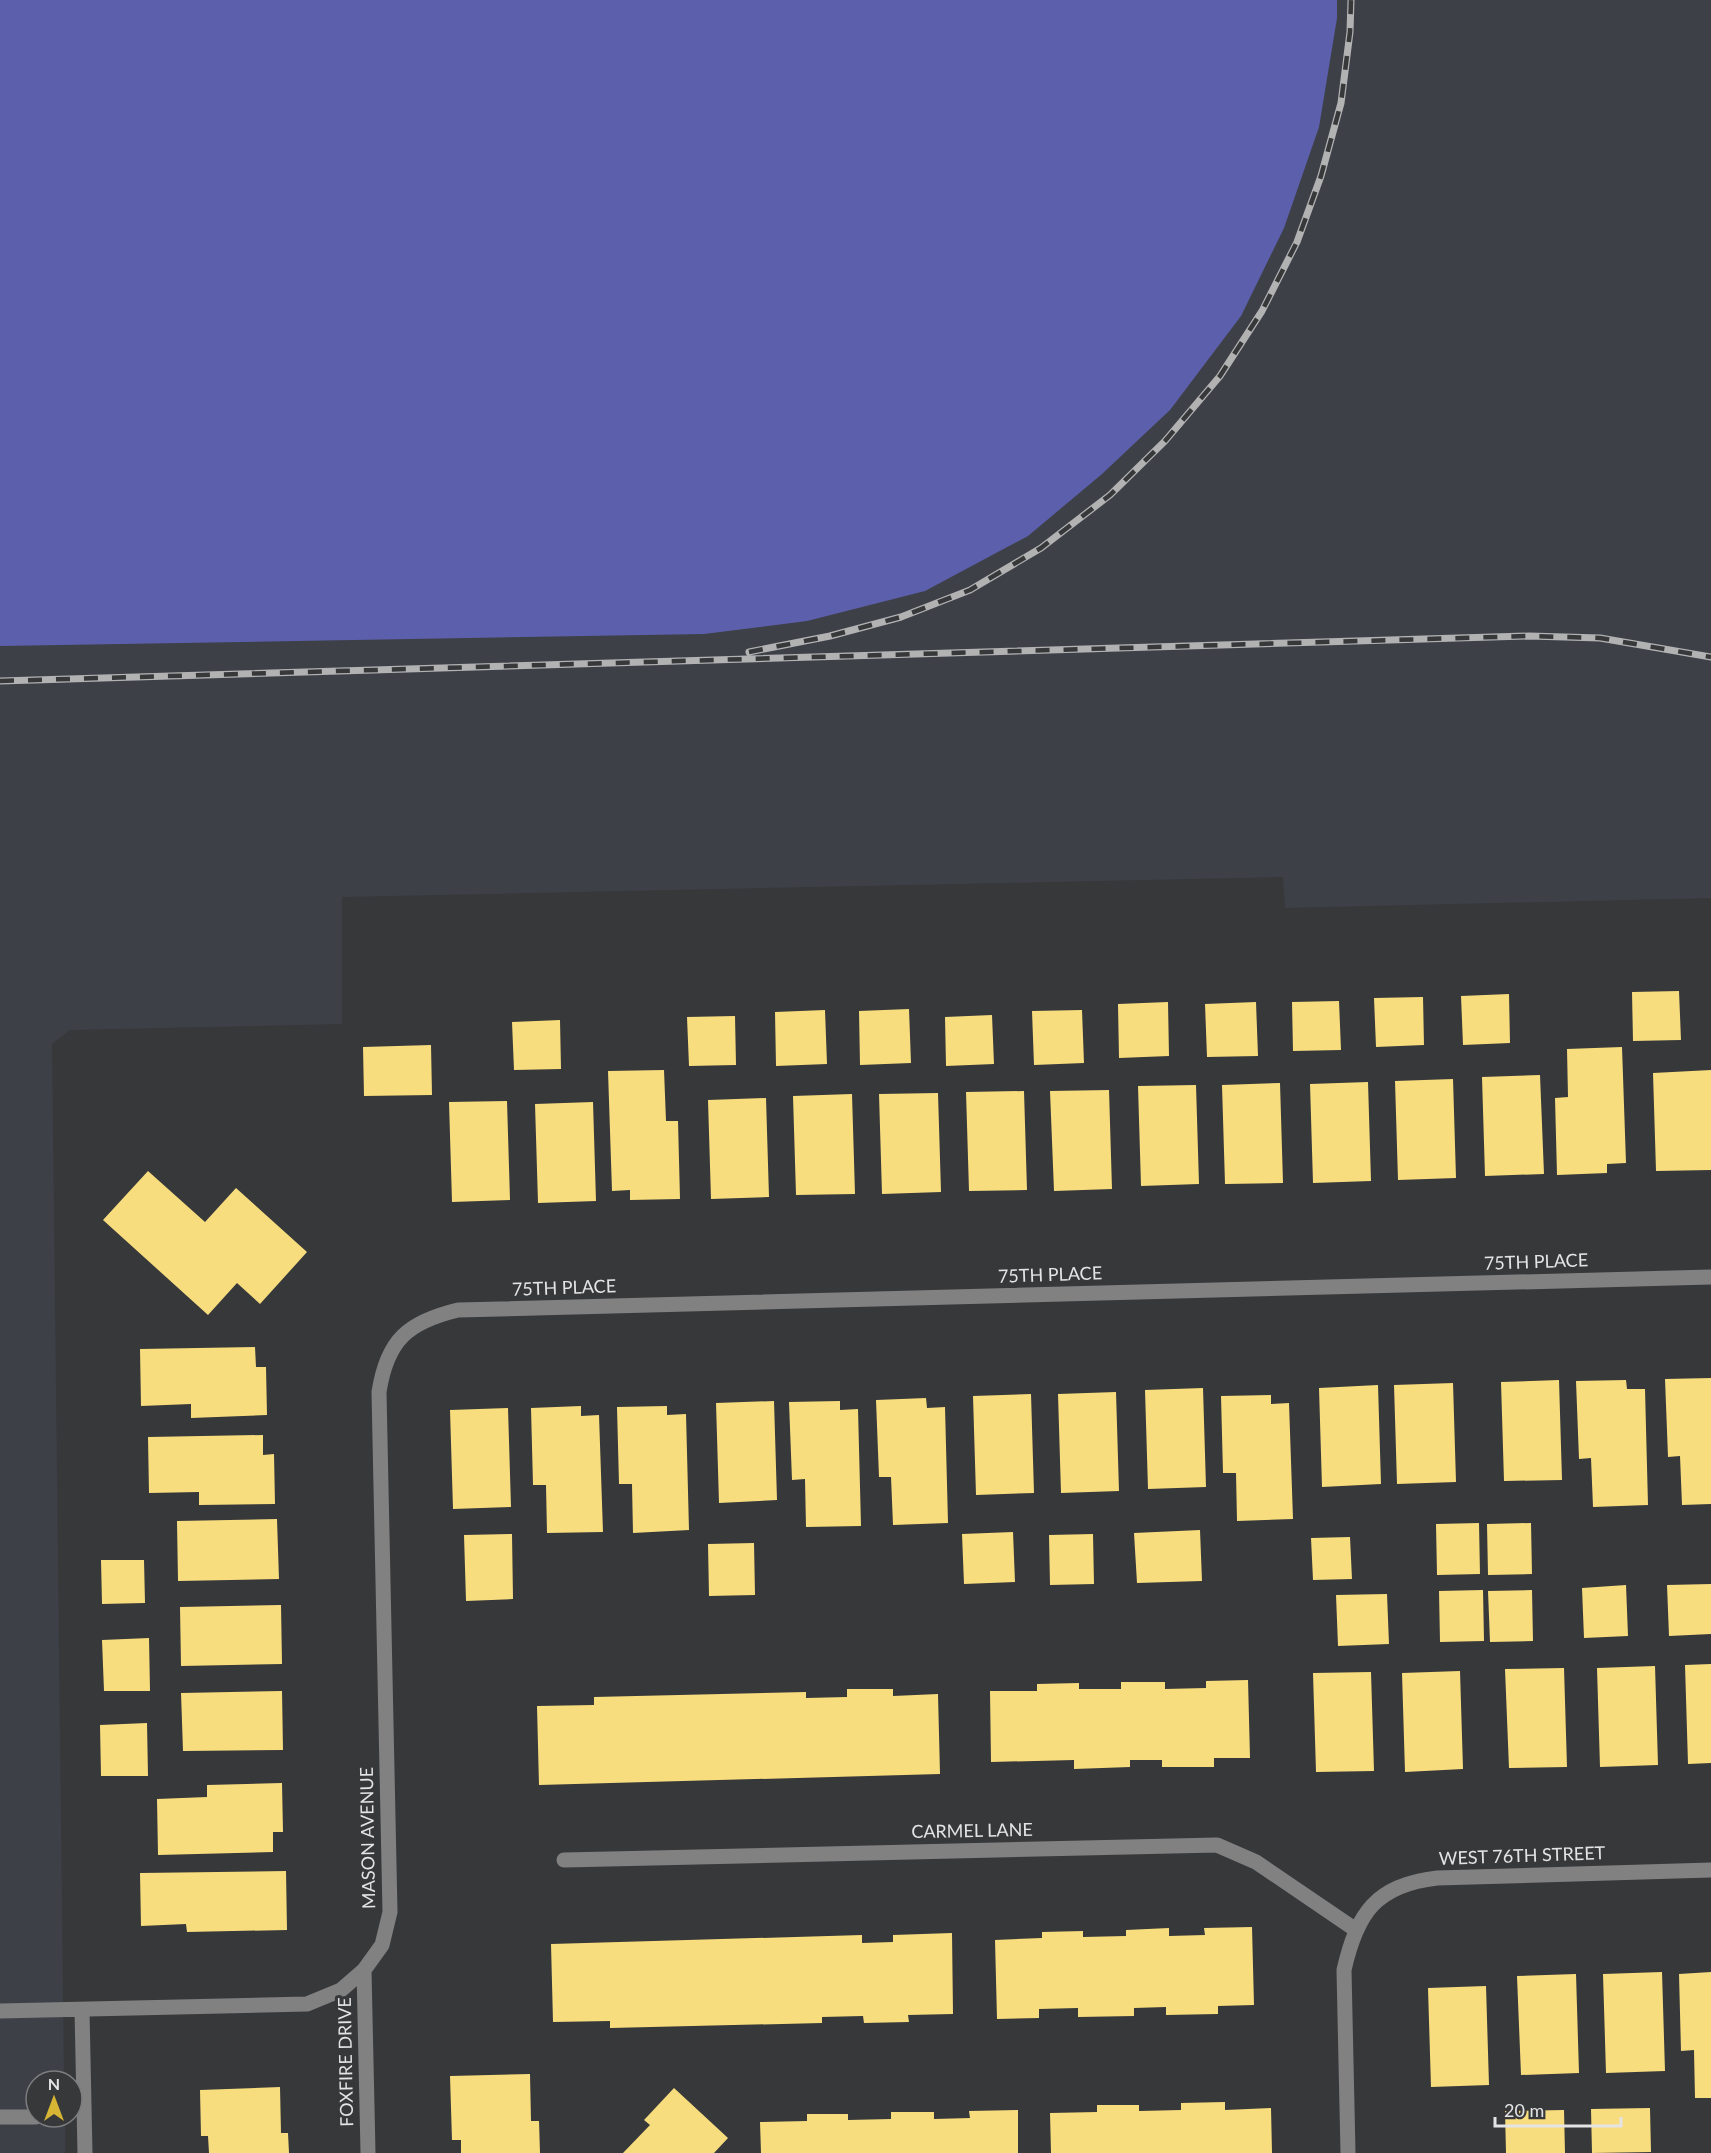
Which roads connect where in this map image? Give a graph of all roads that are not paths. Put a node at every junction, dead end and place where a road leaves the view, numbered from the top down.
1 (1711, 1277) edge
2 (398, 1340) joint
3 (564, 1860) dead end
4 (1711, 1870) edge
5 (1356, 1930) junction
6 (364, 1970) junction
7 (82, 2010) junction
8 (0, 2011) edge
9 (80, 2069) edge
10 (0, 2117) edge
11 (24, 2117) edge
12 (80, 2129) edge
13 (85, 2153) edge
14 (368, 2153) edge
15 (1348, 2153) edge

1 - 2 street, 75TH PLACE
2 - 6 street, MASON AVENUE
3 - 5 street, CARMEL LANE
4 - 5 street, WEST 76TH STREET
5 - 15 street, WEST 76TH STREET
6 - 7 street, MASON AVENUE
6 - 14 street, FOXFIRE DRIVE
7 - 8 street, MASON AVENUE
7 - 9 street
10 - 11 street
12 - 13 street

